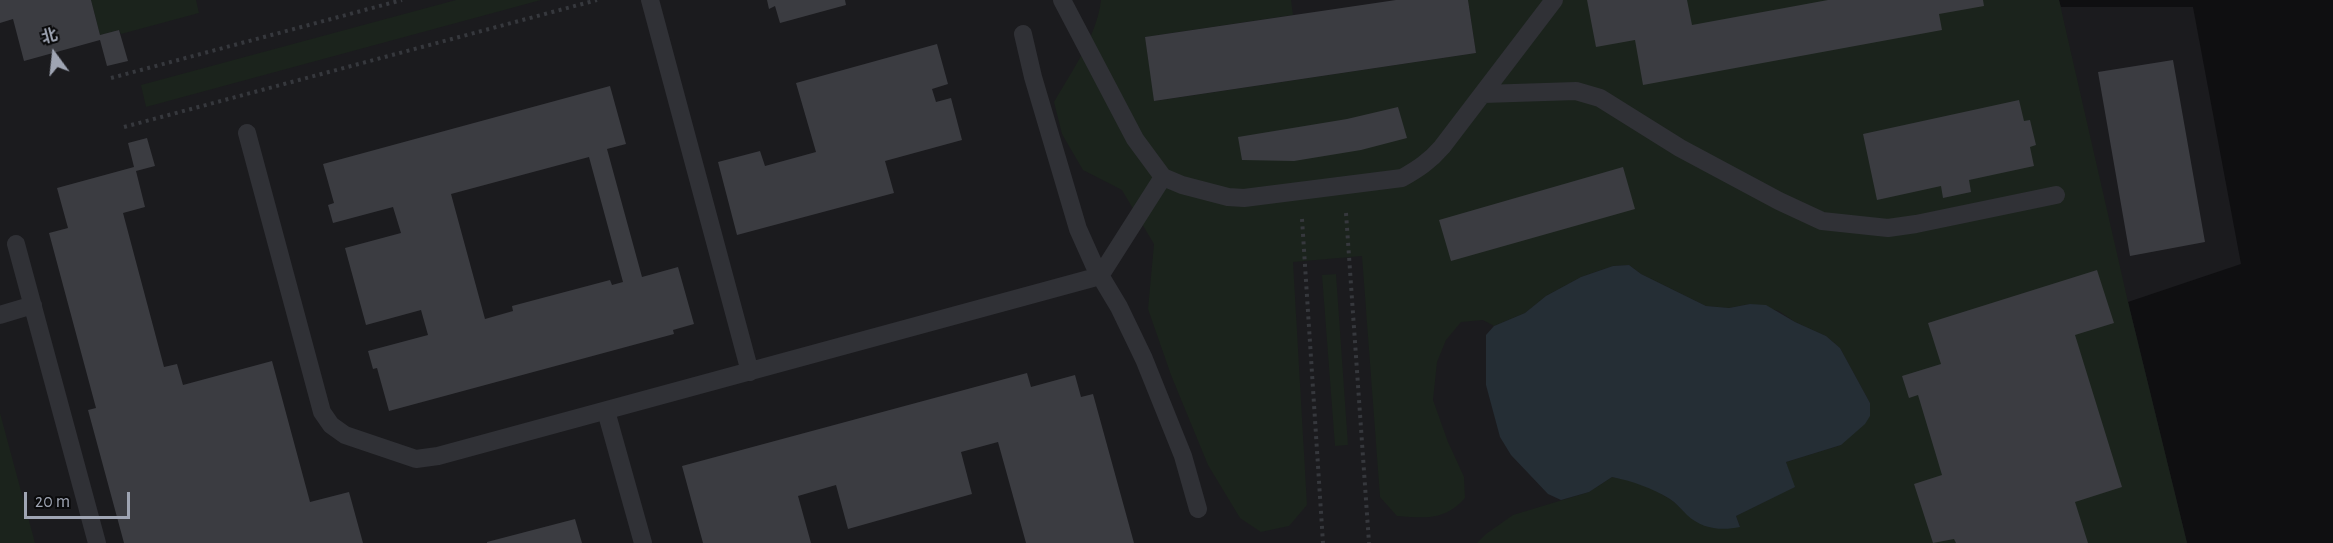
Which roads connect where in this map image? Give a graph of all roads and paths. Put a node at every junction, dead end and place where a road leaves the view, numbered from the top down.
1 (402, 0) edge
2 (597, 0) edge
3 (650, 0) edge
4 (1062, 0) edge
5 (1554, 0) edge
6 (1023, 34) dead end
7 (111, 78) dead end
8 (1483, 94) junction
9 (124, 127) dead end
10 (247, 133) dead end
11 (1163, 177) junction
12 (1344, 185) junction
13 (1300, 191) junction
14 (2056, 195) dead end
15 (16, 244) dead end
16 (1100, 276) junction
17 (33, 305) junction
18 (0, 315) edge
19 (750, 372) junction
20 (606, 411) junction
21 (1198, 509) dead end
22 (97, 543) edge
23 (643, 543) edge
24 (1323, 543) edge
25 (1369, 543) edge

1 - 7 path
2 - 9 path
3 - 19 lane
4 - 11 lane
5 - 8 lane
6 - 16 lane
8 - 12 lane
8 - 14 lane
10 - 20 lane
11 - 13 lane
11 - 16 lane
12 - 13 lane
12 - 25 path
13 - 24 path
15 - 17 lane
16 - 19 lane
16 - 21 lane
17 - 18 lane
17 - 22 lane
19 - 20 lane
20 - 23 lane

